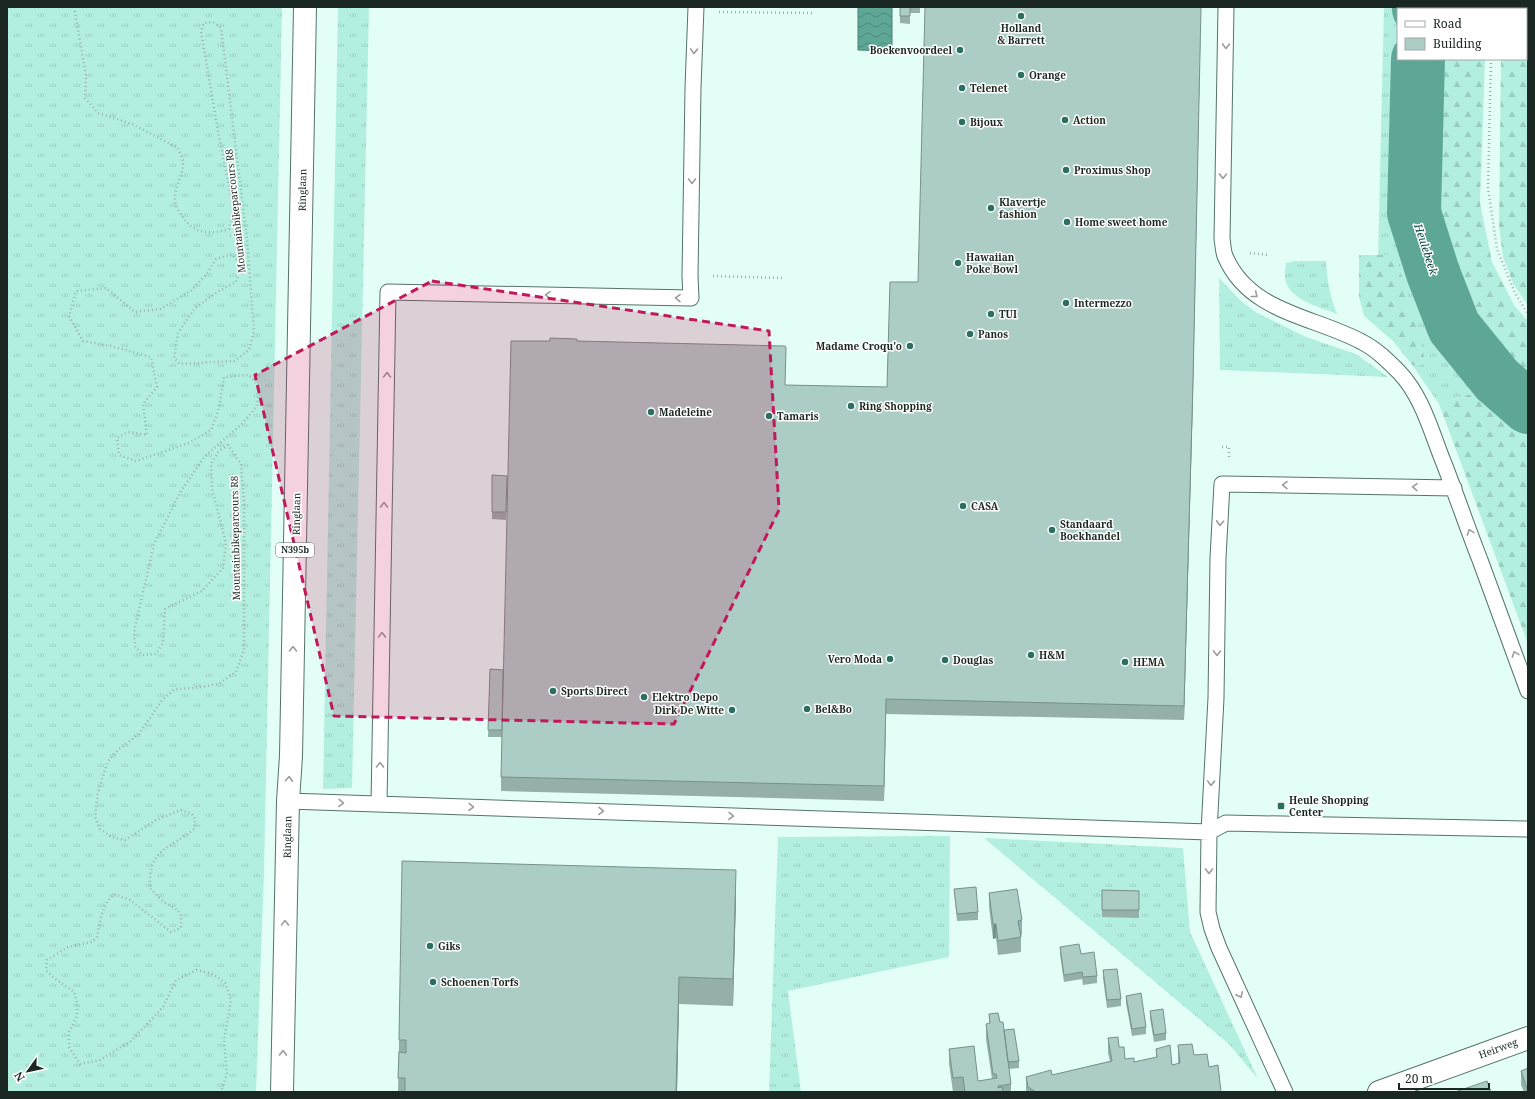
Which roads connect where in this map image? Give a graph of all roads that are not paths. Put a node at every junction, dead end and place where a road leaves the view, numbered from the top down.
1 (305, 7) edge
2 (1226, 7) edge
3 (696, 9) edge
4 (1454, 488) junction
5 (1528, 691) edge
6 (288, 801) junction
7 (379, 804) junction
8 (1528, 829) edge
9 (1209, 832) junction
10 (1528, 1038) edge
11 (282, 1092) edge
12 (1285, 1092) edge
13 (1379, 1092) edge

6 -> 1 main road, Ringlaan / N395b
2 -> 4 lane
3 - 7 lane
5 -> 4 lane
4 -> 9 lane
6 -> 7 lane
11 -> 6 main road, Ringlaan / N395b
7 -> 9 lane
8 - 9 lane
9 -> 12 lane
10 - 13 main road, Heirweg

